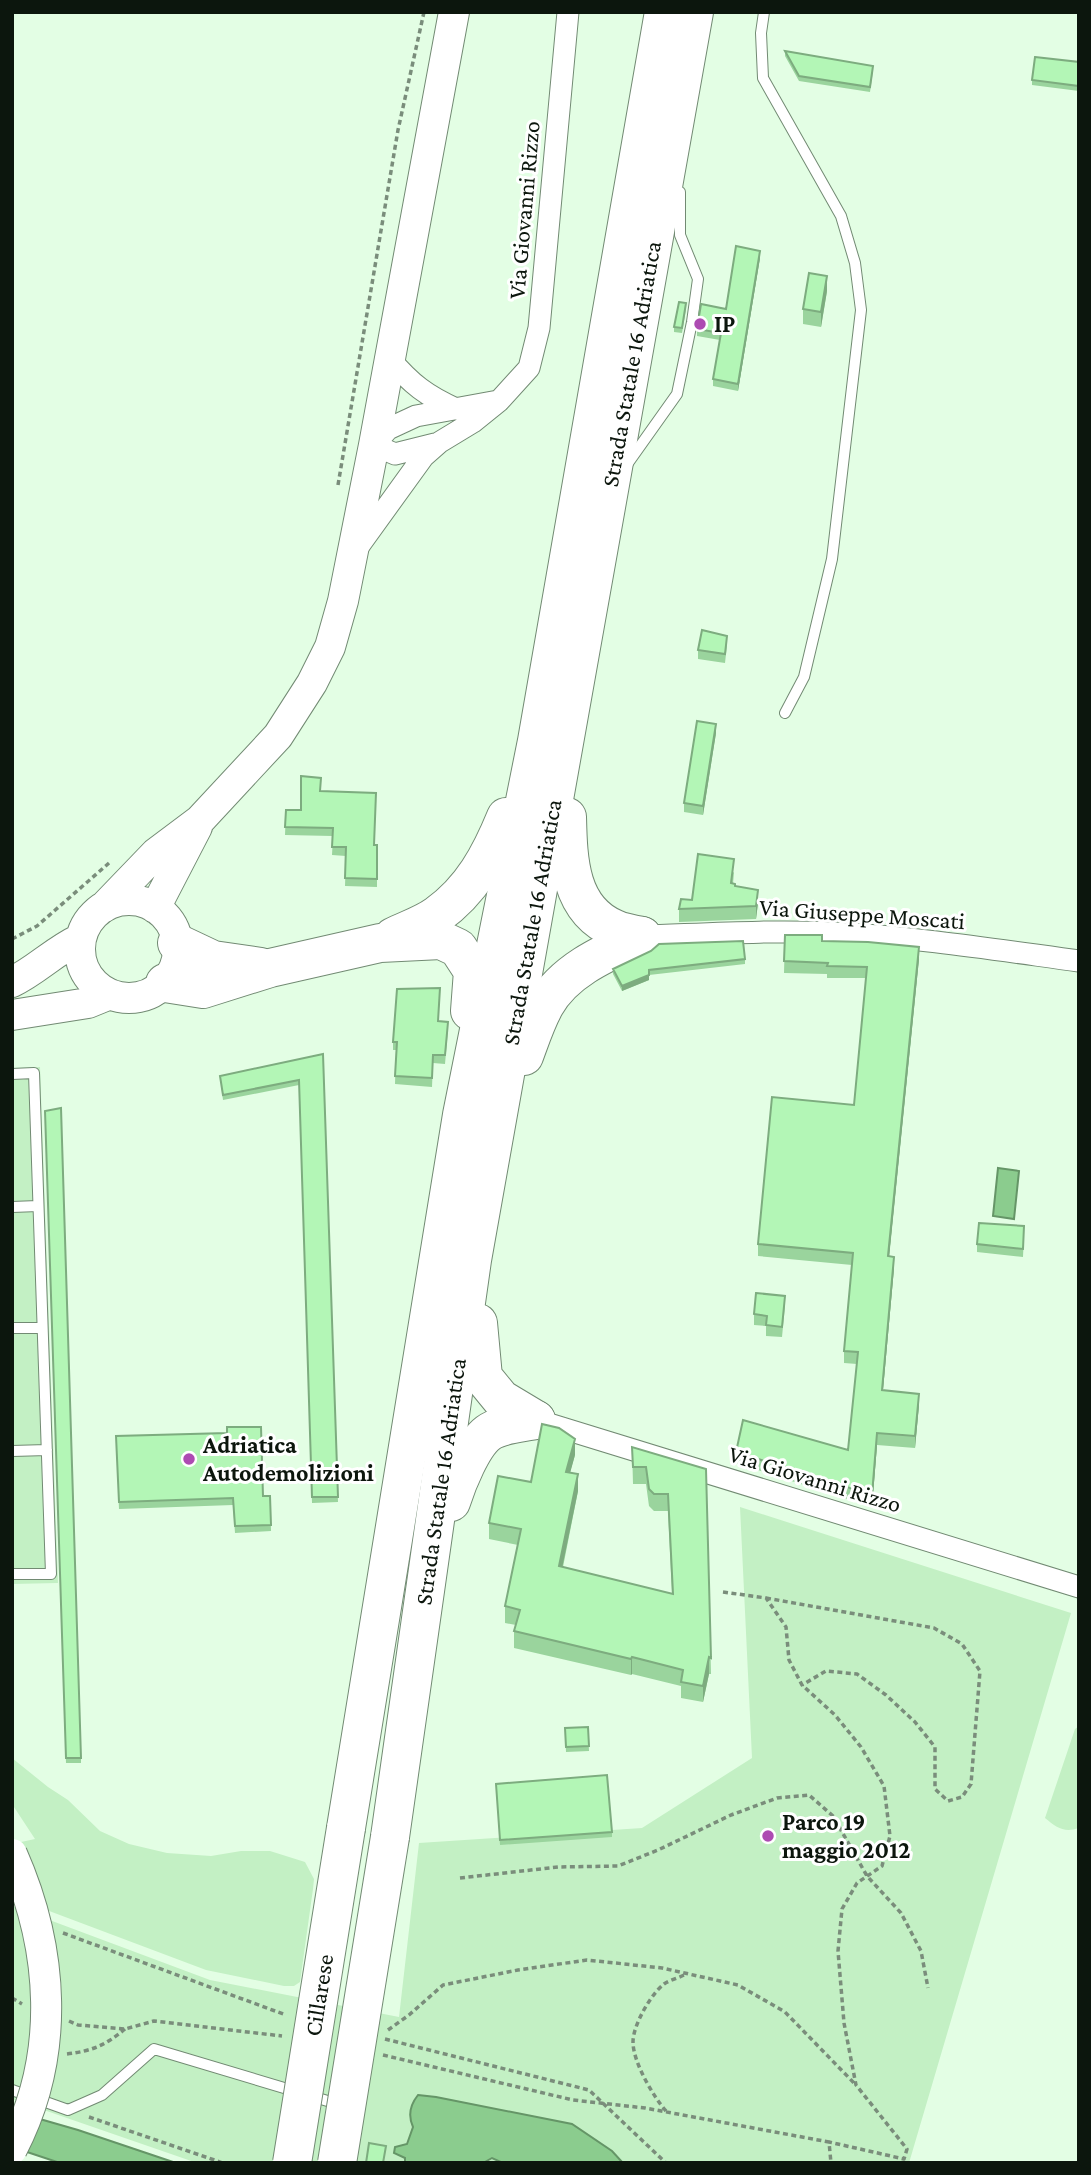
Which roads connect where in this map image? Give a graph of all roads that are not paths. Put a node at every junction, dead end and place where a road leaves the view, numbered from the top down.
1 (454, 12) edge
2 (568, 12) edge
3 (664, 12) edge
4 (694, 12) edge
5 (764, 12) edge
6 (679, 101) junction
7 (682, 140) dead end
8 (681, 179) dead end
9 (390, 359) junction
10 (499, 401) junction
11 (456, 409) junction
12 (440, 442) junction
13 (374, 445) junction
14 (599, 537) junction
15 (352, 555) junction
16 (785, 713) dead end
17 (550, 742) junction
18 (200, 820) junction
19 (104, 907) junction
20 (155, 908) junction
21 (642, 936) junction
22 (80, 939) junction
23 (177, 943) junction
24 (380, 943) junction
25 (1079, 961) edge
26 (270, 968) junction
27 (12, 982) edge
28 (165, 983) junction
29 (110, 994) junction
30 (12, 1015) edge
31 (12, 1074) edge
32 (479, 1119) junction
33 (38, 1206) junction
34 (12, 1207) edge
35 (472, 1260) junction
36 (12, 1328) edge
37 (42, 1328) junction
38 (536, 1420) junction
39 (47, 1450) junction
40 (12, 1451) edge
41 (12, 1574) edge
42 (426, 1585) junction
43 (1079, 1587) edge
44 (346, 1828) joint
45 (390, 1837) joint
46 (12, 1854) edge
47 (12, 2090) edge
48 (360, 2110) dead end
49 (12, 2149) edge
50 (292, 2163) edge
51 (337, 2163) edge

1 - 9 street
2 - 10 street, Via Giovanni Rizzo
3 - 17 highway, Strada Statale 16 Adriatica
4 - 6 highway, Strada Statale 16 Adriatica
5 - 16 lane
6 - 7 lane
6 - 14 highway, Strada Statale 16 Adriatica
8 - 14 lane
9 - 11 street
9 - 13 street
10 - 11 street
10 - 12 street, Via Giovanni Rizzo
11 - 13 street
12 - 13 street
12 - 15 street, Via Giovanni Rizzo
13 - 15 street
14 - 17 highway, Strada Statale 16 Adriatica
15 - 18 street
17 - 21 highway
17 - 24 highway
17 - 32 highway, Strada Statale 16 Adriatica
18 - 19 street
18 - 20 street
19 - 20 street
19 - 22 street
20 - 23 street
21 - 25 street, Via Giuseppe Moscati
21 - 32 highway
22 - 27 street
22 - 29 street
23 - 26 highway
23 - 28 street
24 - 26 highway
24 - 32 highway
26 - 28 highway
28 - 29 street
29 - 30 street
31 - 33 lane
32 - 35 highway, Strada Statale 16 Adriatica
32 - 44 highway, Strada Statale 16 Adriatica
33 - 34 lane
33 - 37 lane
35 - 38 highway
35 - 42 highway, Strada Statale 16 Adriatica
36 - 37 lane
37 - 39 lane
38 - 42 highway
38 - 43 street, Via Giovanni Rizzo
39 - 40 lane
39 - 41 lane
42 - 45 highway, Strada Statale 16 Adriatica
44 - 50 highway, Cillarese, bridge
45 - 51 highway, Cillarese, bridge
46 - 49 street, bridge
47 - 48 lane

